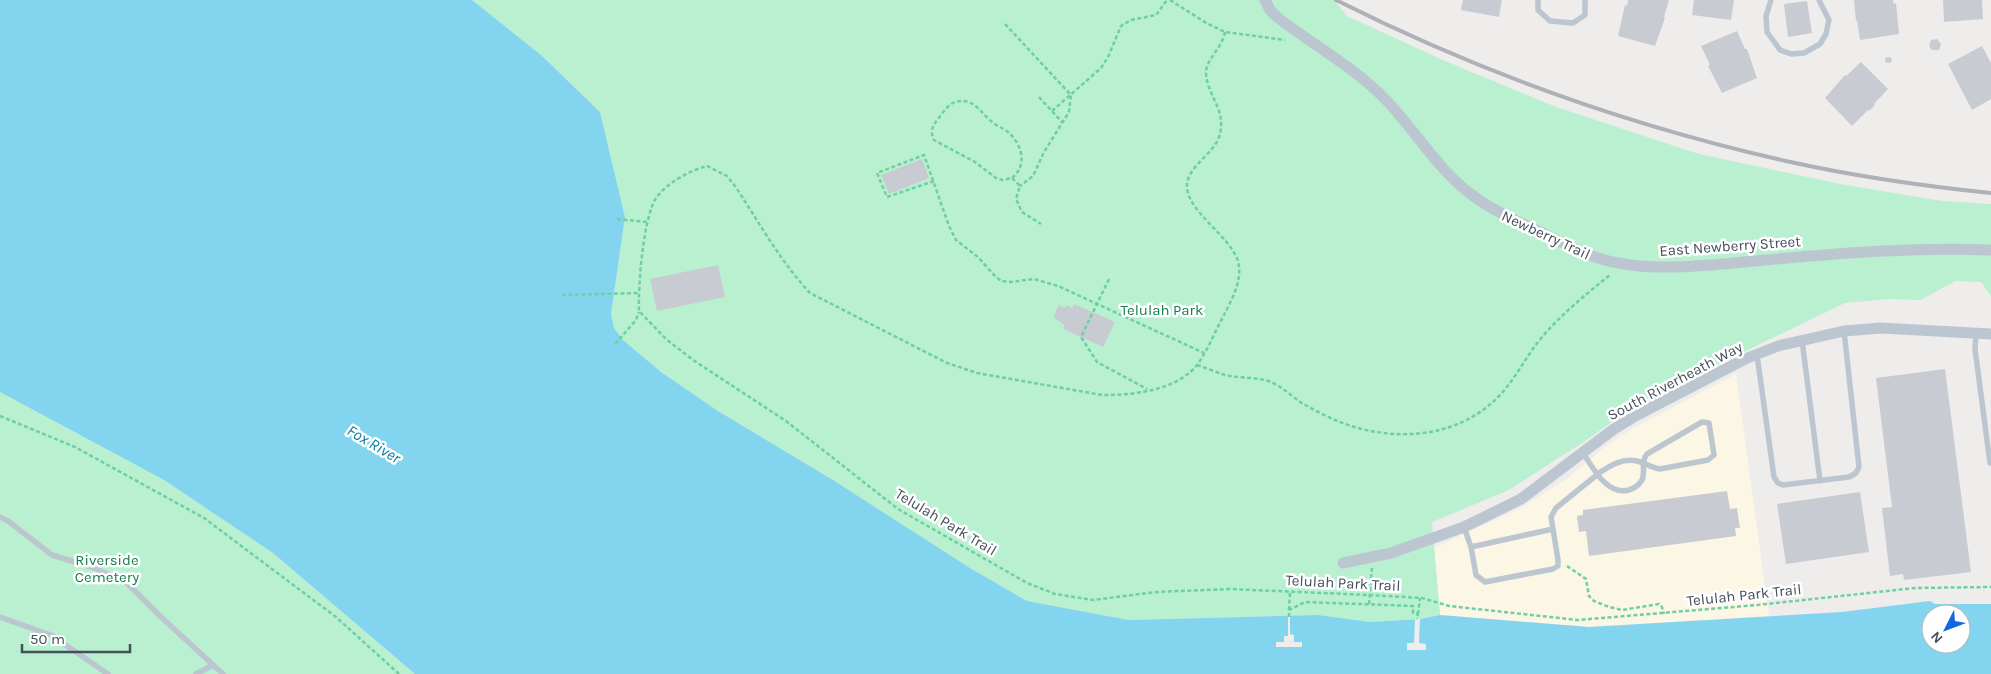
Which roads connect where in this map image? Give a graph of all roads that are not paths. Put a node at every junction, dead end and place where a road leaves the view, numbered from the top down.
1 (1265, 0) edge
2 (1538, 0) edge
3 (1585, 0) edge
4 (1771, 0) edge
5 (1820, 0) edge
6 (1991, 250) edge
7 (1844, 331) junction
8 (1976, 333) junction
9 (1991, 334) edge
10 (1802, 340) junction
11 (1757, 355) junction
12 (1583, 453) junction
13 (1990, 463) edge
14 (1643, 464) junction
15 (1598, 474) junction
16 (1820, 481) junction
17 (0, 517) edge
18 (1464, 527) junction
19 (1553, 529) junction
20 (1471, 546) junction
21 (1343, 563) dead end
22 (0, 617) edge
23 (213, 665) junction
24 (108, 674) edge
25 (196, 674) edge
26 (223, 674) edge

1 - 6 street, East Newberry Street
2 - 3 lane
4 - 5 lane
7 - 8 street, South Riverheath Way
7 - 10 street, South Riverheath Way
7 - 16 lane
8 - 9 street, South Riverheath Way
8 - 13 lane
10 - 11 street, South Riverheath Way
10 - 16 lane
11 - 12 street, South Riverheath Way
11 - 16 lane
12 - 15 lane
12 - 18 street, South Riverheath Way
14 - 14 lane
14 - 15 lane
14 - 15 lane
15 - 19 lane
17 - 23 lane
18 - 20 lane
18 - 21 street, South Riverheath Way
19 - 20 lane
19 - 20 lane
22 - 24 lane
23 - 25 lane
23 - 26 lane

